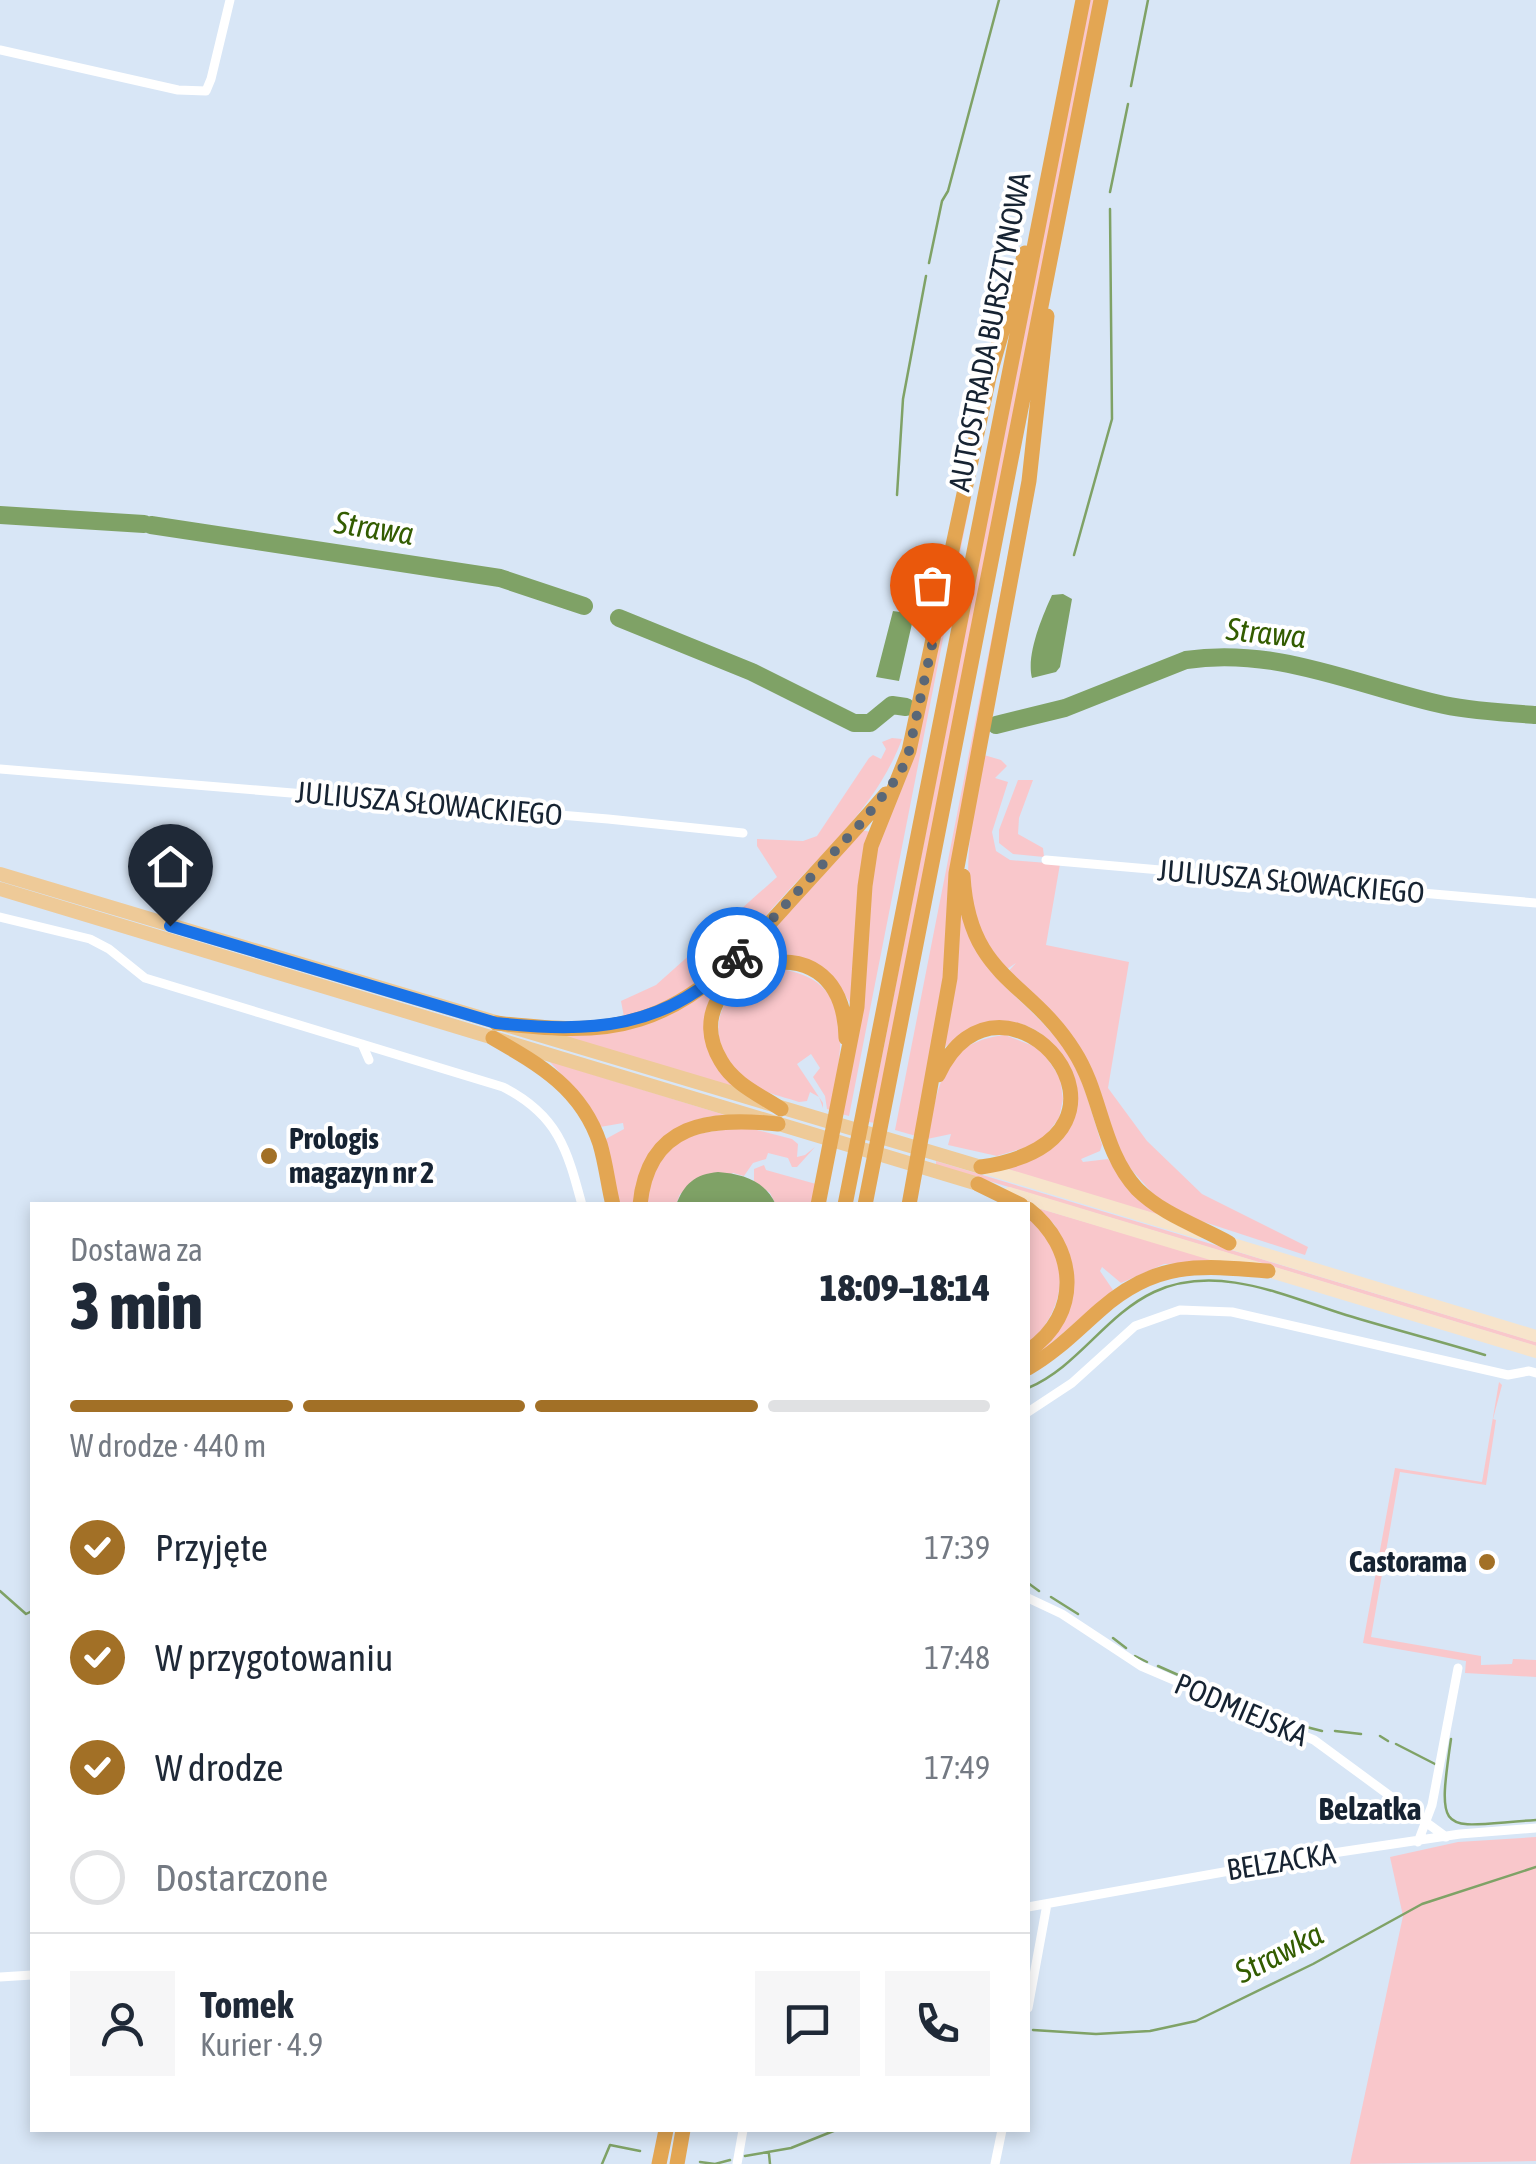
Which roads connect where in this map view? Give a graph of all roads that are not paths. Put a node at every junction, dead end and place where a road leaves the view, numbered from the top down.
1 (230, 0) edge
2 (1083, 0) edge
3 (1100, 0) edge
4 (0, 50) edge
5 (1052, 158) junction
6 (1054, 236) junction
7 (0, 769) edge
8 (900, 774) junction
9 (964, 832) junction
10 (743, 833) dead end
11 (1046, 860) dead end
12 (0, 874) edge
13 (0, 889) edge
14 (1536, 903) edge
15 (101, 913) junction
16 (0, 917) edge
17 (494, 1030) junction
18 (362, 1044) junction
19 (369, 1060) dead end
20 (845, 1061) junction
21 (929, 1098) junction
22 (780, 1116) junction
23 (817, 1127) junction
24 (981, 1167) junction
25 (978, 1184) junction
26 (818, 1201) edge
27 (581, 1202) edge
28 (612, 1202) edge
29 (640, 1202) edge
30 (846, 1202) edge
31 (866, 1202) edge
32 (910, 1202) edge
33 (1014, 1202) edge
34 (1030, 1212) edge
35 (1229, 1243) junction
36 (1268, 1271) junction
37 (1536, 1336) edge
38 (1030, 1349) edge
39 (1536, 1352) edge
40 (1030, 1367) edge
41 (1536, 1373) edge
42 (1030, 1411) edge
43 (1030, 1599) edge
44 (1458, 1668) dead end
45 (1426, 1822) junction
46 (1536, 1828) edge
47 (1446, 1837) junction
48 (1418, 1842) junction
49 (1047, 1904) junction
50 (1030, 1907) edge
51 (30, 1974) edge
52 (0, 1977) edge
53 (1030, 1997) edge
54 (666, 2132) edge
55 (684, 2132) edge
56 (743, 2132) edge
57 (1002, 2132) edge
58 (659, 2164) edge
59 (677, 2164) edge
60 (736, 2164) edge
61 (995, 2164) edge

1 - 4 street
2 - 5 highway, AUTOSTRADA BURSZTYNOWA
3 - 6 highway, AUTOSTRADA BURSZTYNOWA
5 - 8 highway
5 - 30 highway, AUTOSTRADA BURSZTYNOWA
6 - 9 highway
6 - 31 highway, AUTOSTRADA BURSZTYNOWA
7 - 10 street, JULIUSZA SŁOWACKIEGO
8 - 17 highway
8 - 20 highway
9 - 21 highway
9 - 35 highway
11 - 14 street, JULIUSZA SŁOWACKIEGO
12 - 15 main road
13 - 15 main road
15 - 17 main road
16 - 18 street
17 - 22 main road
17 - 28 highway
18 - 19 street
18 - 27 street
20 - 22 highway
20 - 26 highway
21 - 24 highway
21 - 32 highway
22 - 23 main road
22 - 29 highway
23 - 24 main road
23 - 25 main road
24 - 35 main road
25 - 33 highway
25 - 36 main road
34 - 38 highway
35 - 37 main road
36 - 39 main road
36 - 40 highway
41 - 42 street
43 - 45 street, PODMIEJSKA
44 - 45 street
45 - 47 street, PODMIEJSKA
45 - 48 street
46 - 47 street, BELZACKA
47 - 48 street, BELZACKA
48 - 49 street, BELZACKA
49 - 50 street, BELZACKA
49 - 53 street
51 - 52 street
54 - 58 highway
55 - 59 highway
56 - 60 street
57 - 61 street

